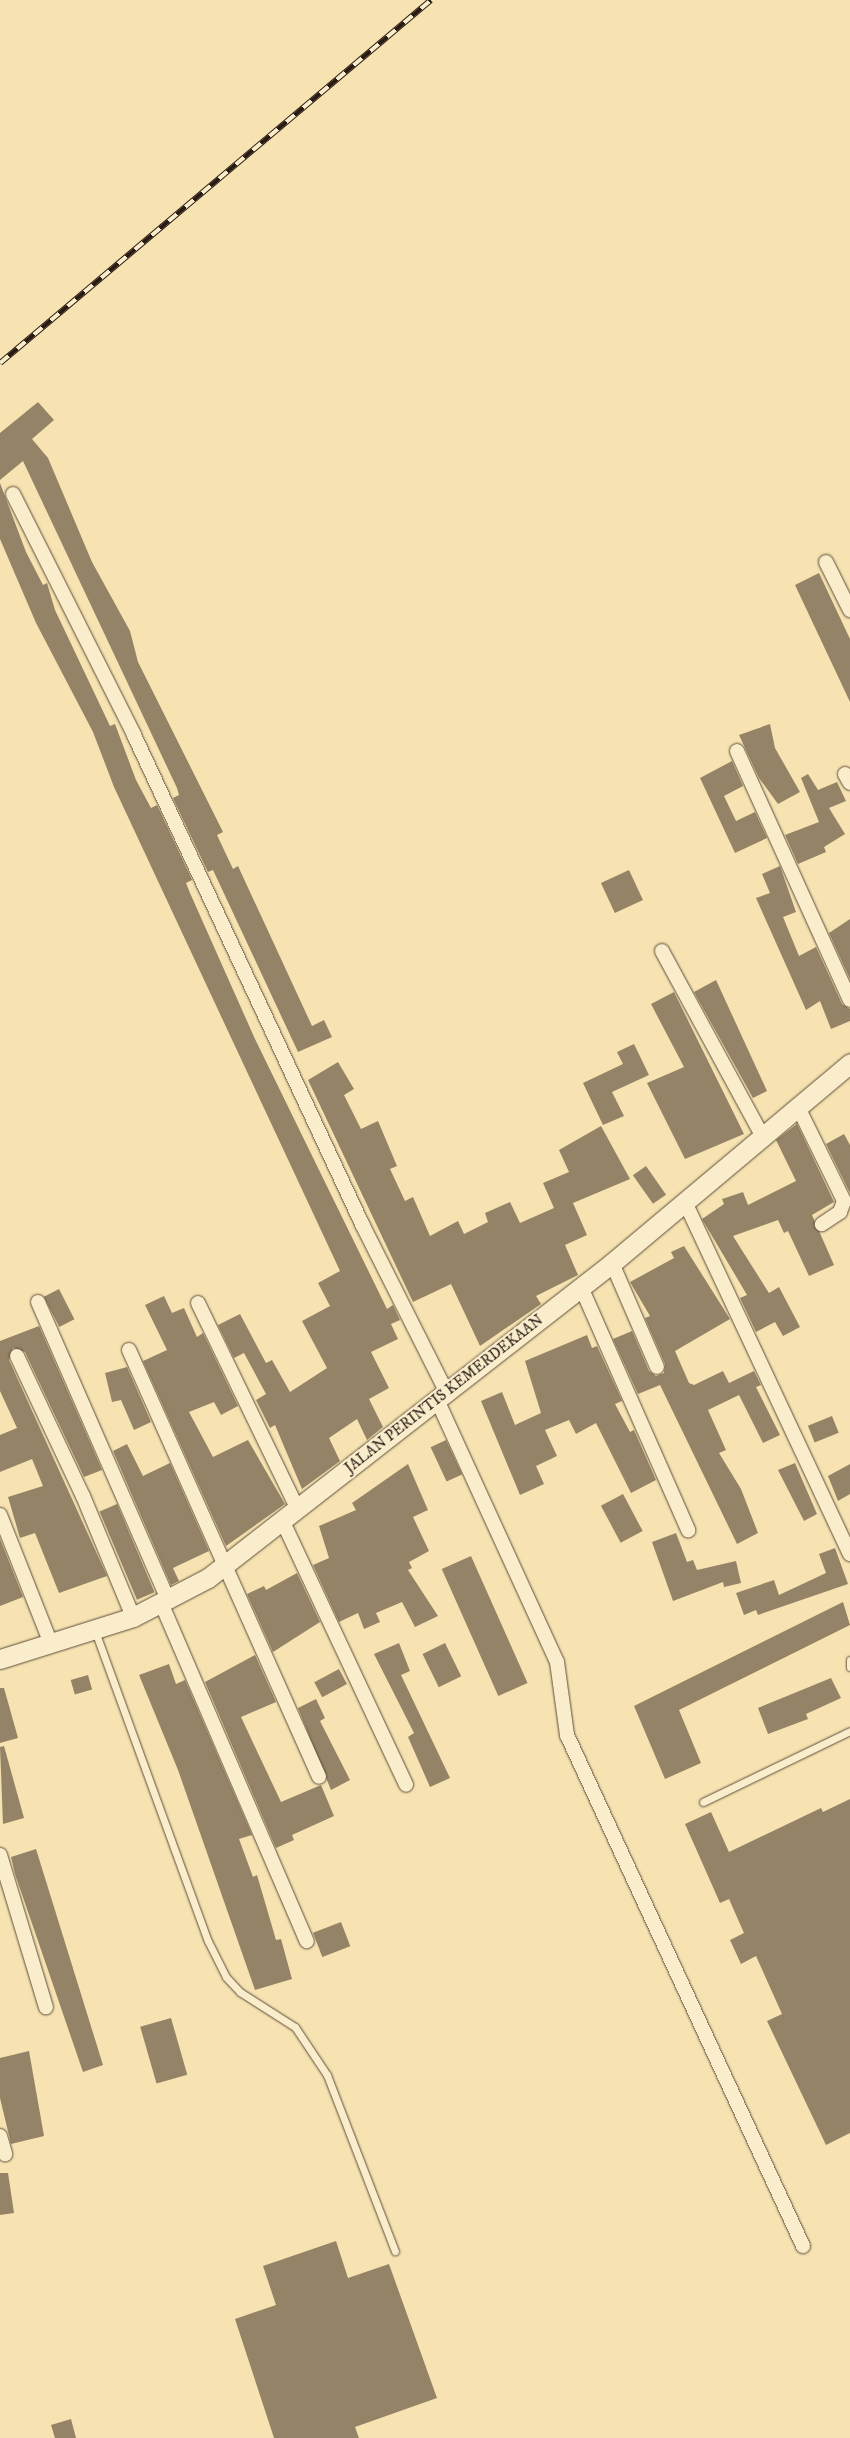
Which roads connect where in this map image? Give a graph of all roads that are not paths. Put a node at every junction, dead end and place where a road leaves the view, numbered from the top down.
1 (13, 494) dead end
2 (826, 562) dead end
3 (850, 610) edge
4 (737, 751) dead end
5 (662, 951) dead end
6 (850, 1000) edge
7 (850, 1063) edge
8 (798, 1107) junction
9 (764, 1139) junction
10 (685, 1202) junction
11 (822, 1224) dead end
12 (612, 1263) junction
13 (581, 1287) junction
14 (38, 1302) dead end
15 (198, 1303) dead end
16 (129, 1350) dead end
17 (17, 1356) dead end
18 (657, 1367) dead end
19 (443, 1399) junction
20 (0, 1515) edge
21 (290, 1516) junction
22 (688, 1530) dead end
23 (850, 1554) edge
24 (225, 1566) junction
25 (166, 1604) junction
26 (133, 1617) junction
27 (95, 1631) junction
28 (51, 1644) junction
29 (0, 1659) edge
30 (850, 1660) edge
31 (850, 1666) edge
32 (850, 1731) edge
33 (319, 1778) dead end
34 (406, 1786) dead end
35 (703, 1802) dead end
36 (0, 1856) edge
37 (307, 1941) dead end
38 (46, 2007) dead end
39 (0, 2136) edge
40 (5, 2154) dead end
41 (803, 2246) dead end
42 (395, 2251) dead end

1 - 19 street
2 - 3 street
4 - 6 street
5 - 9 street
7 - 8 street, JALAN PERINTIS KEMERDEKAAN
8 - 9 street, JALAN PERINTIS KEMERDEKAAN
8 - 11 street
9 - 10 street, JALAN PERINTIS KEMERDEKAAN
10 - 12 street, JALAN PERINTIS KEMERDEKAAN
10 - 23 street
12 - 13 street, JALAN PERINTIS KEMERDEKAAN
12 - 18 street
13 - 19 street, JALAN PERINTIS KEMERDEKAAN
13 - 22 street
14 - 25 street
15 - 21 street
16 - 24 street
17 - 26 street
19 - 21 street, JALAN PERINTIS KEMERDEKAAN
19 - 41 street
20 - 28 street
21 - 24 street, JALAN PERINTIS KEMERDEKAAN
21 - 34 street
24 - 25 street, JALAN PERINTIS KEMERDEKAAN
24 - 33 street
25 - 26 street, JALAN PERINTIS KEMERDEKAAN
25 - 37 street
26 - 27 street, JALAN PERINTIS KEMERDEKAAN
27 - 28 street, JALAN PERINTIS KEMERDEKAAN
27 - 42 lane
28 - 29 street, JALAN PERINTIS KEMERDEKAAN
30 - 31 lane
32 - 35 lane
36 - 38 street
39 - 40 street

